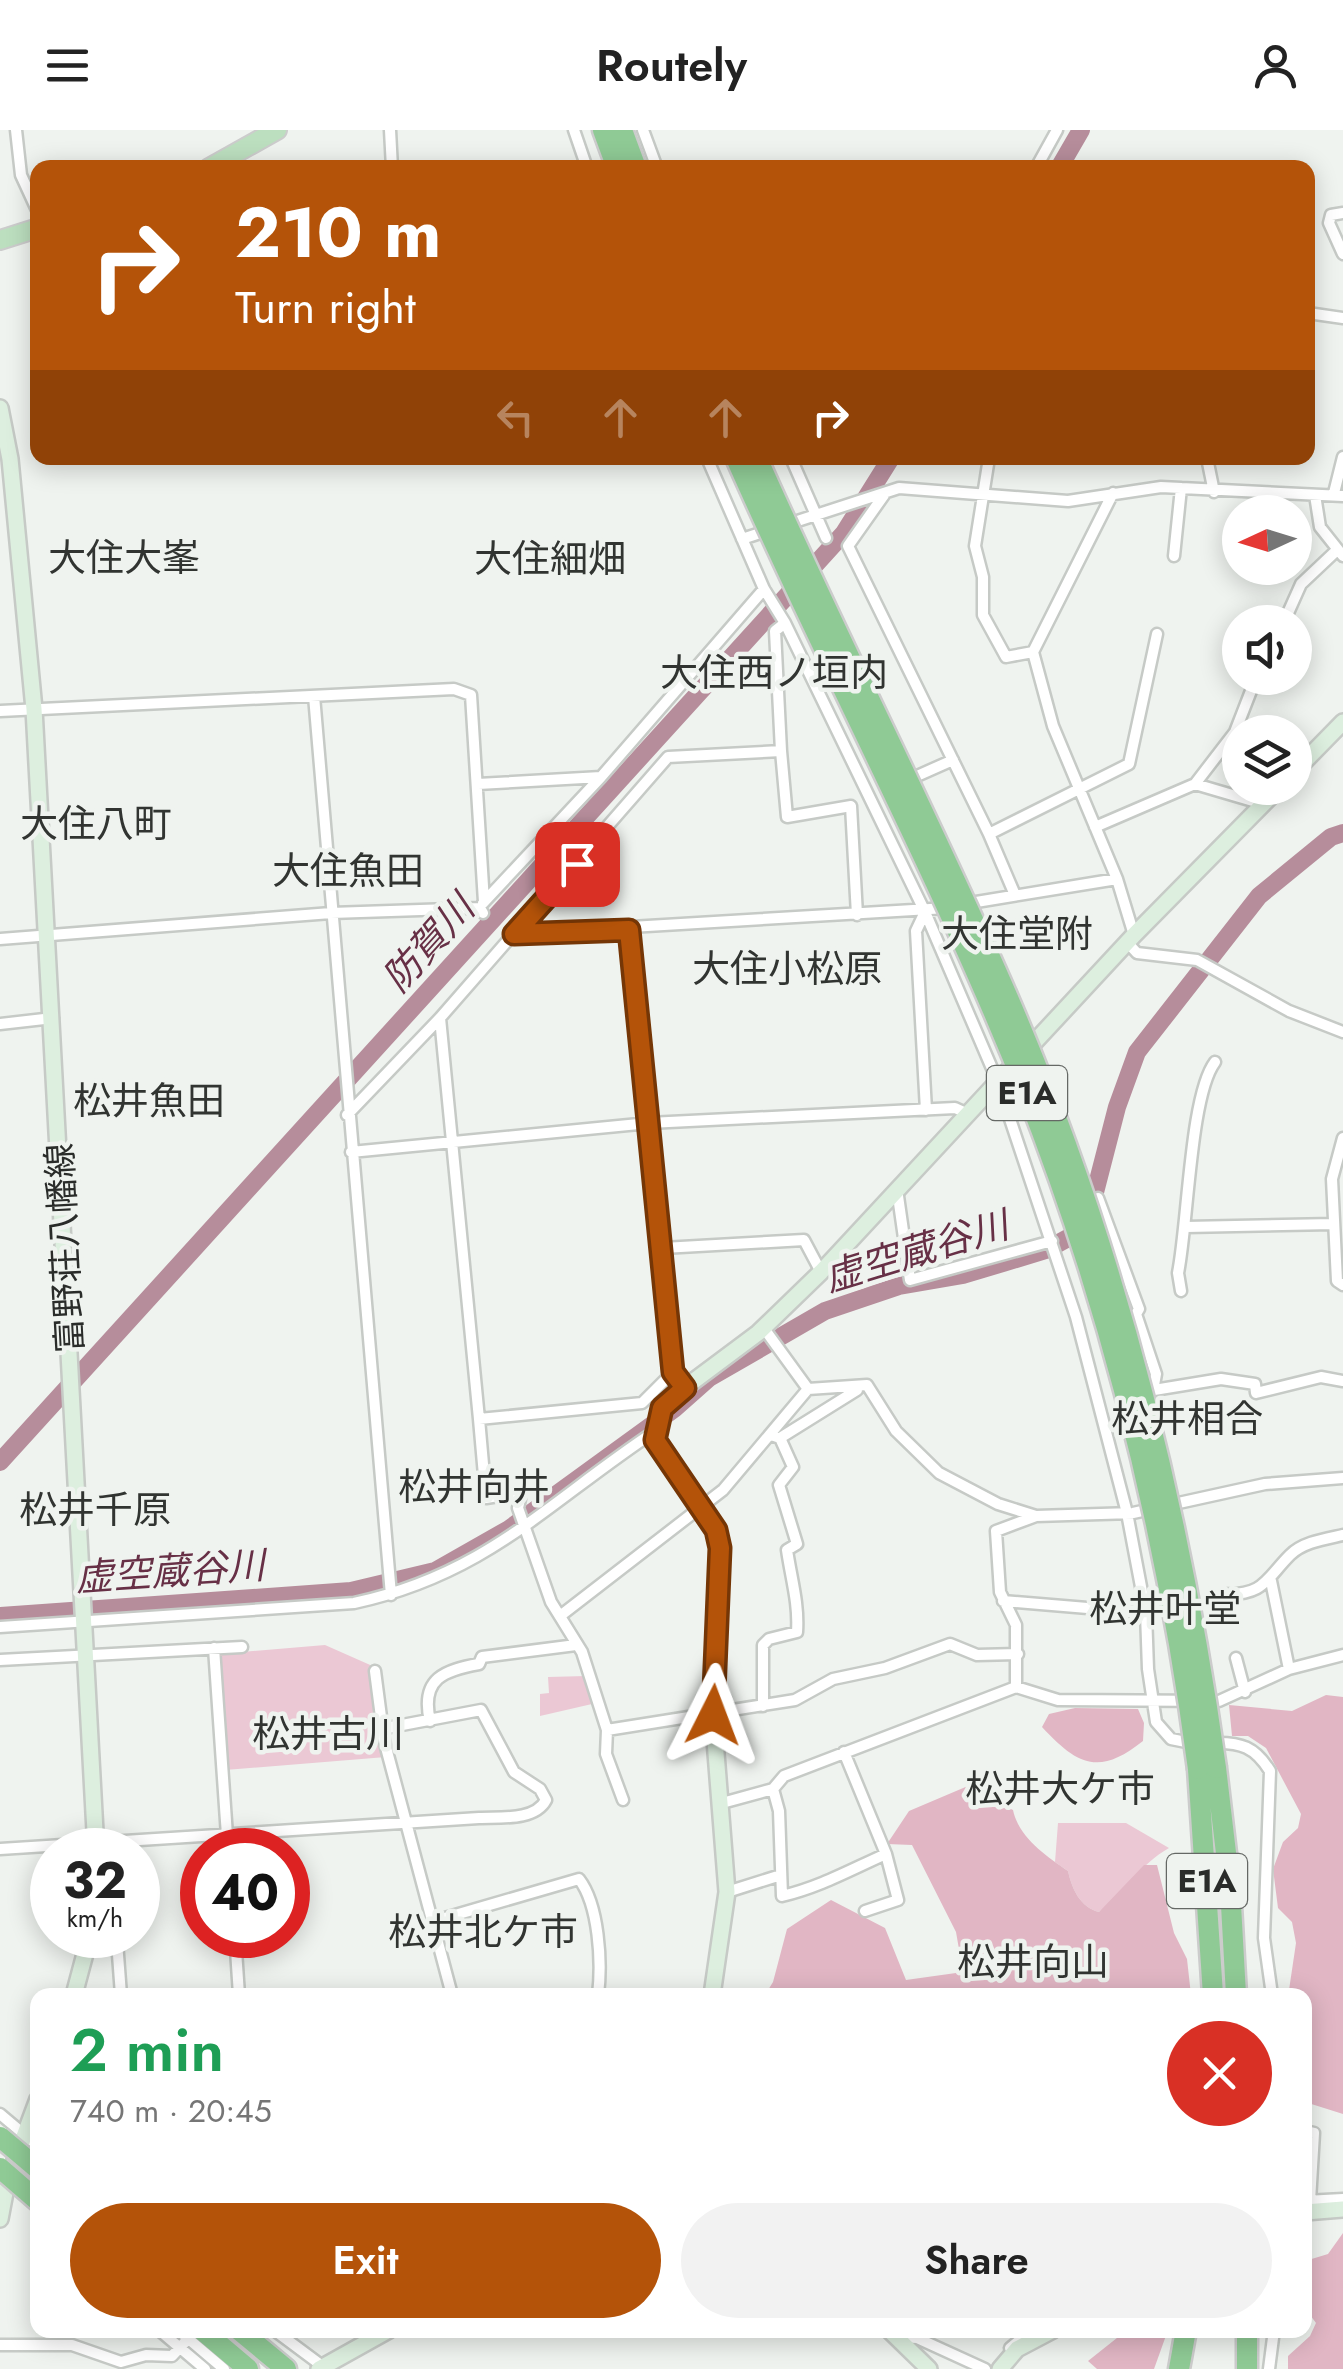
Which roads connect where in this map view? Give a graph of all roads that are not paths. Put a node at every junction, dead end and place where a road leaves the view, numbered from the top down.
1 (16, 130) edge
2 (277, 130) edge
3 (390, 130) edge
4 (574, 130) edge
5 (603, 130) edge
6 (622, 130) edge
7 (643, 130) edge
8 (1057, 130) edge
9 (223, 160) edge
10 (392, 160) edge
11 (584, 160) edge
12 (614, 160) edge
13 (633, 160) edge
14 (654, 160) edge
15 (1040, 160) edge
16 (30, 195) edge
17 (1343, 213) edge
18 (30, 231) edge
19 (0, 240) edge
20 (1343, 254) edge
21 (1341, 312) edge
22 (1315, 313) edge
23 (0, 408) edge
24 (1343, 457) edge
25 (710, 465) edge
26 (739, 465) edge
27 (759, 465) edge
28 (794, 465) edge
29 (988, 465) edge
30 (1208, 465) edge
31 (1181, 488) junction
32 (1214, 492) junction
33 (1114, 493) junction
34 (882, 495) junction
35 (1316, 495) junction
36 (1339, 495) edge
37 (983, 497) junction
38 (816, 514) junction
39 (826, 538) dead end
40 (742, 539) junction
41 (1340, 554) edge
42 (1174, 556) dead end
43 (764, 588) junction
44 (1292, 605) edge
45 (785, 623) junction
46 (1157, 634) dead end
47 (1033, 652) junction
48 (1250, 695) edge
49 (314, 696) junction
50 (34, 709) junction
51 (0, 711) edge
52 (1343, 722) edge
53 (782, 751) junction
54 (1312, 754) edge
55 (953, 760) junction
56 (601, 777) junction
57 (478, 784) junction
58 (1195, 784) junction
59 (1078, 791) junction
60 (1222, 792) edge
61 (870, 798) junction
62 (1262, 805) edge
63 (852, 806) junction
64 (1094, 827) junction
65 (990, 834) junction
66 (1117, 879) junction
67 (1014, 895) junction
68 (482, 907) junction
69 (924, 912) junction
70 (331, 913) junction
71 (858, 916) junction
72 (629, 930) junction
73 (48, 934) junction
74 (514, 934) junction
75 (0, 939) edge
76 (1131, 939) junction
77 (53, 1018) junction
78 (440, 1018) junction
79 (0, 1024) edge
80 (1343, 1032) edge
81 (1215, 1062) dead end
82 (997, 1080) junction
83 (926, 1110) junction
84 (966, 1114) junction
85 (348, 1115) junction
86 (649, 1123) junction
87 (1343, 1138) edge
88 (452, 1142) junction
89 (351, 1152) junction
90 (897, 1189) junction
91 (1333, 1224) junction
92 (1186, 1227) junction
93 (1052, 1241) junction
94 (663, 1248) junction
95 (1057, 1256) junction
96 (821, 1272) junction
97 (1343, 1285) edge
98 (1181, 1292) dead end
99 (763, 1326) junction
100 (1142, 1332) junction
101 (1116, 1339) dead end
102 (673, 1372) junction
103 (1343, 1380) edge
104 (867, 1386) junction
105 (685, 1388) junction
106 (808, 1389) junction
107 (1153, 1391) junction
108 (1098, 1394) junction
109 (480, 1419) junction
110 (656, 1425) junction
111 (776, 1437) junction
112 (1343, 1478) edge
113 (702, 1507) junction
114 (1127, 1513) junction
115 (1036, 1516) junction
116 (525, 1530) junction
117 (1343, 1534) edge
118 (1271, 1581) junction
119 (1224, 1594) dead end
120 (391, 1595) junction
121 (1004, 1602) junction
122 (1134, 1612) dead end
123 (84, 1616) junction
124 (560, 1616) junction
125 (0, 1627) edge
126 (576, 1645) junction
127 (242, 1646) dead end
128 (214, 1648) junction
129 (1018, 1654) junction
130 (1343, 1655) edge
131 (86, 1656) junction
132 (1236, 1658) dead end
133 (0, 1660) edge
134 (1290, 1670) junction
135 (375, 1671) dead end
136 (1016, 1687) junction
137 (1245, 1692) junction
138 (1151, 1702) junction
139 (763, 1706) junction
140 (713, 1715) junction
141 (430, 1721) junction
142 (381, 1728) junction
143 (606, 1730) junction
144 (844, 1752) junction
145 (1207, 1769) junction
146 (774, 1789) junction
147 (623, 1800) dead end
148 (722, 1803) junction
149 (404, 1824) junction
150 (95, 1828) edge
151 (226, 1828) edge
152 (310, 1830) edge
153 (30, 1847) edge
154 (0, 1848) edge
155 (886, 1854) junction
156 (782, 1875) junction
157 (727, 1892) junction
158 (865, 1911) dead end
159 (431, 1922) junction
160 (84, 1958) edge
161 (118, 1958) edge
162 (237, 1958) edge
163 (76, 1988) edge
164 (120, 1988) edge
165 (239, 1988) edge
166 (450, 1988) edge
167 (599, 1988) edge
168 (713, 1988) edge
169 (1213, 1988) edge
170 (1235, 1988) edge
171 (1271, 1988) edge
172 (0, 2114) edge
173 (30, 2120) edge
174 (0, 2128) edge
175 (24, 2135) junction
176 (0, 2137) edge
177 (30, 2140) edge
178 (30, 2153) edge
179 (0, 2160) edge
180 (30, 2162) edge
181 (2, 2179) edge
182 (30, 2185) edge
183 (30, 2196) edge
184 (1343, 2199) edge
185 (30, 2202) edge
186 (1312, 2204) edge
187 (1312, 2206) edge
188 (1343, 2209) edge
189 (0, 2219) edge
190 (187, 2338) edge
191 (188, 2338) edge
192 (190, 2338) edge
193 (190, 2338) edge
194 (191, 2338) edge
195 (244, 2338) edge
196 (284, 2338) edge
197 (375, 2338) edge
198 (898, 2338) edge
199 (917, 2338) edge
200 (1022, 2338) edge
201 (1038, 2338) edge
202 (1185, 2338) edge
203 (1247, 2338) edge
204 (1273, 2338) edge
205 (0, 2345) edge
206 (280, 2367) edge
207 (322, 2368) edge
208 (205, 2369) edge
209 (224, 2369) edge
210 (232, 2369) edge
211 (248, 2369) edge
212 (929, 2369) edge
213 (984, 2369) edge
214 (1000, 2369) edge
215 (1179, 2369) edge
216 (1246, 2369) edge
217 (1269, 2369) edge

1 - 16 street
2 - 9 main road
3 - 10 street
4 - 11 street
5 - 12 highway
6 - 13 highway
7 - 14 street
8 - 15 street
17 - 20 street
18 - 19 main road
21 - 22 street
23 - 50 main road, 富野荘八幡線
24 - 36 street
25 - 40 street
26 - 145 highway, E1A, bridge
27 - 145 highway, E1A, bridge
28 - 38 street
29 - 37 street
30 - 32 street
31 - 32 street
31 - 33 street
31 - 42 street
32 - 35 street
33 - 37 street
33 - 47 street
34 - 37 street
34 - 38 street
34 - 55 street
35 - 36 street
35 - 41 street
37 - 47 street
38 - 39 street
38 - 40 street
40 - 43 street
41 - 44 street
43 - 45 street
43 - 56 street
45 - 53 street
45 - 61 street
46 - 59 street
47 - 59 street
48 - 58 street
49 - 50 street
49 - 57 street
49 - 70 street
50 - 51 street
50 - 73 main road, 富野荘八幡線
52 - 54 main road
53 - 63 street
53 - 74 street
55 - 61 street
55 - 65 street
56 - 57 street
56 - 68 street
57 - 68 street
58 - 60 street
58 - 64 street
59 - 64 street
59 - 65 street
61 - 63 street
61 - 69 street
62 - 76 main road
63 - 71 street
64 - 66 street
65 - 67 street
66 - 67 street
66 - 76 street
67 - 69 street
68 - 70 street
69 - 71 street
69 - 82 street
69 - 83 street
70 - 73 street
70 - 85 street
71 - 72 street
72 - 74 street
72 - 86 street
73 - 75 street
73 - 77 main road, 富野荘八幡線
74 - 78 street
76 - 80 street
76 - 82 main road
77 - 79 street
77 - 123 main road, 富野荘八幡線
78 - 85 street
78 - 88 street
81 - 92 street
82 - 84 main road
82 - 93 street
83 - 84 street
83 - 86 street
84 - 90 main road
85 - 89 street
86 - 88 street
86 - 94 street
87 - 91 street
88 - 89 street
88 - 109 street
89 - 120 street
90 - 93 street
90 - 96 main road
91 - 92 street
91 - 97 street
92 - 98 street
93 - 95 street
94 - 96 street
94 - 102 street
95 - 100 street
95 - 108 street
96 - 99 main road
99 - 105 main road
99 - 106 street
100 - 101 street
100 - 107 street
102 - 105 street
102 - 109 street
103 - 107 street
104 - 106 street
104 - 111 street
104 - 115 street
105 - 110 main road
106 - 111 street
107 - 108 street
108 - 114 street
109 - 116 street
110 - 113 main road
110 - 116 street
111 - 113 street
111 - 139 street
112 - 114 street
113 - 124 street
113 - 140 main road
114 - 115 street
114 - 138 street
115 - 121 street
116 - 120 street
116 - 124 street
117 - 118 street
118 - 119 street
118 - 134 street
120 - 123 street
121 - 122 street
121 - 129 street
123 - 125 street
123 - 131 main road, 富野荘八幡線
124 - 126 street
126 - 141 street
126 - 143 street
127 - 128 street
128 - 131 street
128 - 151 street
129 - 136 street
129 - 139 street
130 - 134 street
131 - 133 street
131 - 150 main road, 富野荘八幡線
132 - 137 street
134 - 137 street
135 - 142 street
136 - 138 street
136 - 144 street
137 - 138 street
138 - 171 street
139 - 140 street
140 - 143 street
140 - 148 main road
141 - 142 street
141 - 149 street
142 - 149 street
143 - 147 street
144 - 146 street
144 - 155 street
145 - 169 highway, E1A
145 - 170 highway, E1A
146 - 148 street
146 - 156 street
148 - 157 main road
149 - 152 street
149 - 159 street
153 - 154 street
155 - 156 street
155 - 158 street
156 - 157 street
157 - 168 main road
159 - 166 street
159 - 167 street
160 - 163 main road
161 - 164 street
162 - 165 street
172 - 175 street
173 - 175 main road
174 - 178 highway, bridge
175 - 177 street
175 - 181 main road
176 - 180 highway, bridge
179 - 182 highway, bridge
181 - 183 highway, bridge
181 - 185 street
181 - 189 main road
184 - 186 street
187 - 188 main road
190 - 209 street
191 - 205 street
192 - 208 street
193 - 210 highway
194 - 211 highway
195 - 206 highway
196 - 207 street
197 - 207 main road
198 - 212 main road
199 - 213 street
200 - 214 street
201 - 214 main road
202 - 215 highway
203 - 216 highway
204 - 217 street

